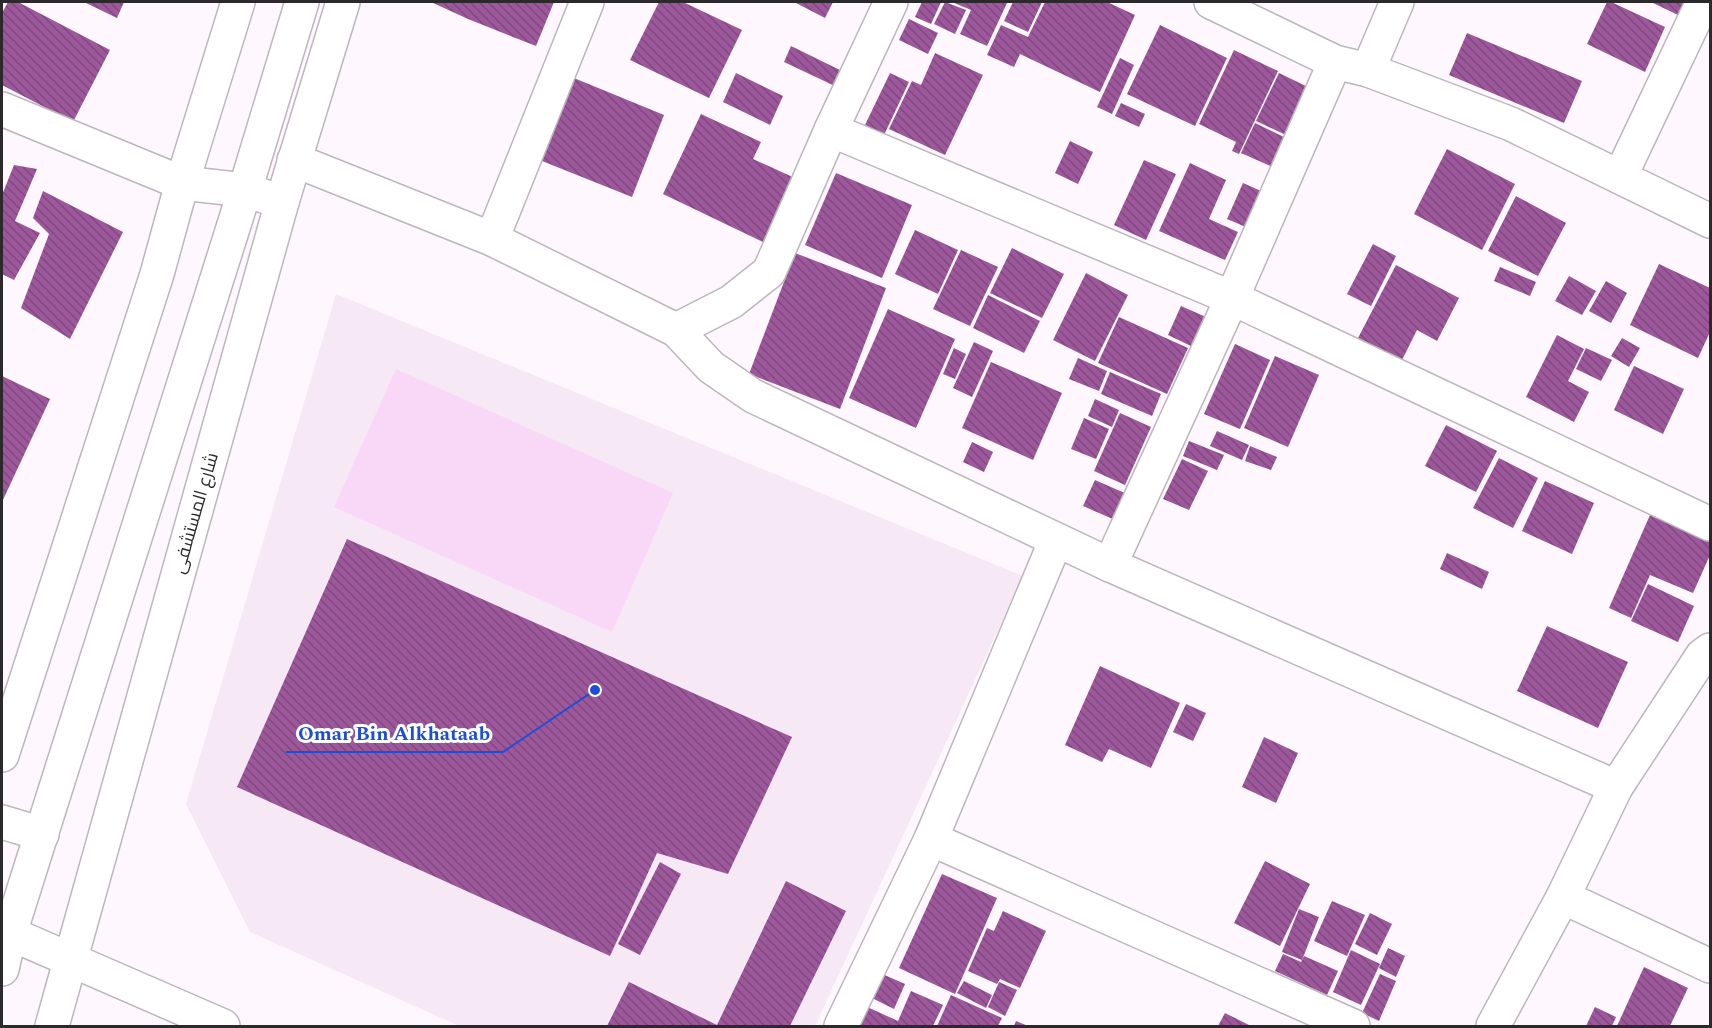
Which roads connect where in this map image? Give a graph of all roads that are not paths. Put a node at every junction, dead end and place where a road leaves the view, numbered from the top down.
1 (238, 2) edge
2 (302, 2) edge
3 (343, 2) edge
4 (587, 2) edge
5 (891, 2) edge
6 (1210, 2) edge
7 (1397, 2) edge
8 (1702, 2) edge
9 (1335, 62) junction
10 (1368, 70) junction
11 (2, 109) edge
12 (831, 130) junction
13 (294, 160) junction
14 (1620, 177) junction
15 (182, 183) junction
16 (245, 190) junction
17 (282, 202) junction
18 (1710, 221) edge
19 (492, 239) junction
20 (1232, 298) junction
21 (676, 330) junction
22 (1710, 524) edge
23 (1056, 540) junction
24 (1110, 565) junction
25 (1708, 655) edge
26 (2, 755) edge
27 (1616, 787) junction
28 (2, 822) edge
29 (42, 834) junction
30 (931, 838) junction
31 (1563, 897) junction
32 (6, 932) edge
33 (71, 959) junction
34 (1710, 966) edge
35 (2, 969) edge
36 (52, 1026) edge
37 (224, 1026) edge
38 (841, 1026) edge
39 (1353, 1026) edge
40 (1493, 1026) edge

1 - 15 street
2 - 16 street
3 - 13 street, شارع المستشفى
4 - 19 street
5 - 12 street
6 - 9 street
7 - 10 street
8 - 14 street
9 - 10 street
9 - 20 street
10 - 14 street
11 - 15 street
12 - 20 street
12 - 21 street
13 - 17 street, شارع المستشفى
13 - 19 street
14 - 18 street
15 - 16 street
15 - 26 street
16 - 17 street
16 - 29 street
17 - 33 street, شارع المستشفى
19 - 21 street
20 - 22 street
20 - 24 street
21 - 23 street
23 - 24 street
23 - 30 street
24 - 27 street
25 - 27 street
27 - 31 street
28 - 29 street
29 - 32 street
30 - 38 street
30 - 39 street
31 - 34 street
31 - 40 street
32 - 33 street
32 - 35 street
33 - 36 street, شارع المستشفى
33 - 37 street

